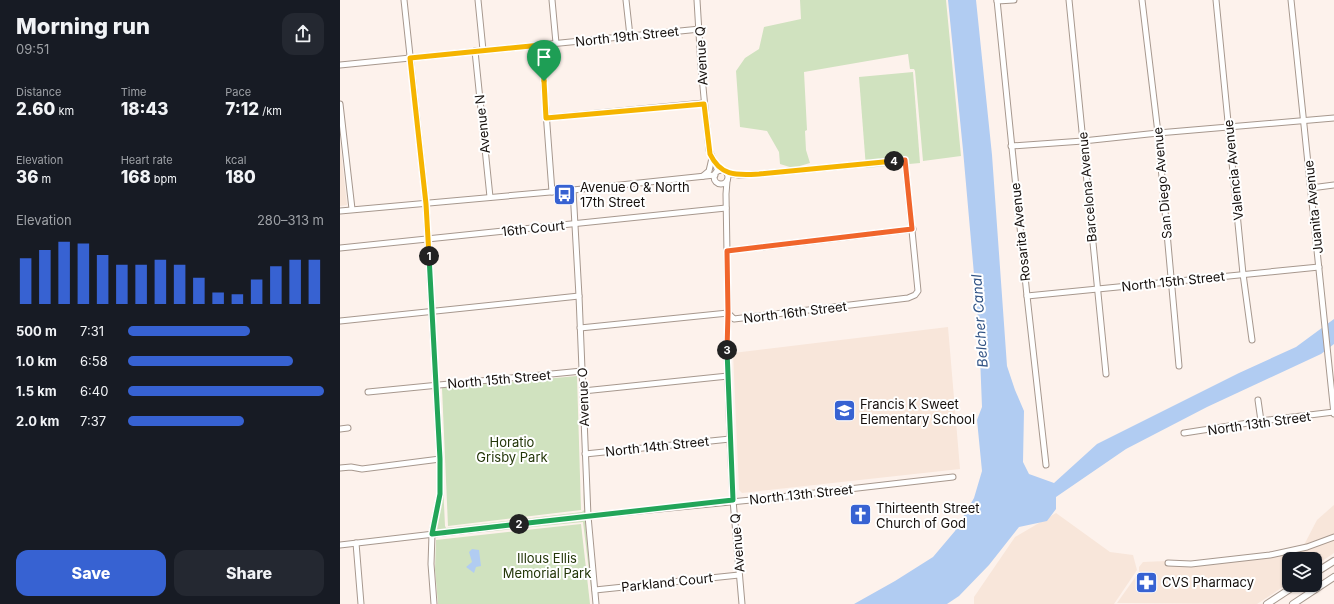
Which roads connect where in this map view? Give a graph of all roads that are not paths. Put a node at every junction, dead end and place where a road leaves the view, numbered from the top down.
1 (404, 0) edge
2 (478, 0) edge
3 (552, 0) edge
4 (626, 0) edge
5 (697, 0) edge
6 (1014, 0) edge
7 (1069, 0) edge
8 (1142, 0) edge
9 (1216, 0) edge
10 (1291, 0) edge
11 (997, 1) edge
12 (700, 29) junction
13 (630, 36) junction
14 (556, 43) junction
15 (541, 45) junction
16 (483, 50) junction
17 (475, 51) junction
18 (410, 58) junction
19 (340, 65) edge
20 (340, 104) edge
21 (704, 104) junction
22 (546, 118) junction
23 (1334, 118) edge
24 (1304, 121) junction
25 (1229, 127) junction
26 (1158, 133) junction
27 (1083, 141) junction
28 (1011, 146) junction
29 (712, 158) junction
30 (725, 172) junction
31 (716, 173) junction
32 (739, 175) junction
33 (702, 177) junction
34 (728, 180) junction
35 (717, 182) junction
36 (1334, 186) edge
37 (1311, 188) junction
38 (573, 190) junction
39 (552, 192) junction
40 (726, 194) junction
41 (490, 197) junction
42 (426, 204) junction
43 (726, 208) junction
44 (352, 209) junction
45 (340, 211) edge
46 (574, 224) junction
47 (912, 229) junction
48 (428, 239) junction
49 (340, 248) edge
50 (727, 251) junction
51 (1319, 268) junction
52 (1243, 274) junction
53 (1171, 281) junction
54 (1096, 289) junction
55 (579, 296) junction
56 (1027, 296) junction
57 (431, 311) junction
58 (728, 313) junction
59 (340, 321) edge
60 (580, 328) junction
61 (1252, 340) dead end
62 (1334, 359) edge
63 (1329, 363) junction
64 (1179, 366) dead end
65 (582, 371) junction
66 (1106, 374) dead end
67 (728, 376) junction
68 (435, 385) junction
69 (582, 391) junction
70 (368, 392) dead end
71 (1258, 400) dead end
72 (1334, 413) edge
73 (1261, 421) junction
74 (348, 428) dead end
75 (340, 429) edge
76 (1184, 433) dead end
77 (730, 439) junction
78 (585, 454) junction
79 (440, 459) junction
80 (1046, 465) dead end
81 (340, 468) edge
82 (952, 477) dead end
83 (733, 500) junction
84 (588, 516) junction
85 (432, 534) junction
86 (1334, 537) edge
87 (356, 544) junction
88 (340, 545) edge
89 (1334, 561) edge
90 (1168, 563) dead end
91 (1322, 569) edge
92 (740, 575) junction
93 (1334, 577) edge
94 (595, 590) junction
95 (1285, 592) edge
96 (361, 604) edge
97 (434, 604) edge
98 (596, 604) edge
99 (742, 604) edge
100 (1266, 604) edge
101 (1293, 604) edge

1 - 18 street
2 - 16 street
3 - 14 street
4 - 13 street
5 - 12 street, Avenue Q
6 - 11 street
7 - 27 street, Barcelona Avenue
8 - 26 street, San Diego Avenue
9 - 25 street, Valencia Avenue
10 - 24 street, Juanita Avenue
11 - 28 street, Rosarita Avenue
12 - 13 street, North 19th Street
12 - 21 street, Avenue Q
13 - 14 street, North 19th Street
14 - 15 street, North 19th Street
15 - 16 street, North 19th Street
15 - 22 street
16 - 17 street, North 19th Street
17 - 18 street, North 19th Street
17 - 41 street, Avenue N
18 - 19 street, North 19th Street
18 - 42 street
20 - 44 street
21 - 22 street
21 - 29 street, Avenue Q
22 - 39 street
23 - 24 street
24 - 25 street
24 - 37 street, Juanita Avenue
25 - 26 street
25 - 52 street, Valencia Avenue
26 - 27 street
26 - 53 street, San Diego Avenue
27 - 28 street
27 - 54 street, Barcelona Avenue
28 - 56 street, Rosarita Avenue
29 - 30 street
29 - 31 street, Avenue Q
29 - 33 street
30 - 31 street
30 - 32 street
30 - 34 street, Avenue Q
31 - 33 street
31 - 35 street, Avenue Q
32 - 34 street
32 - 47 street
33 - 35 street
33 - 38 street
34 - 35 street
34 - 40 street, Avenue Q
35 - 40 street
36 - 37 street
37 - 51 street, Juanita Avenue
38 - 39 street
38 - 46 street, Avenue O
39 - 41 street
40 - 43 street, Avenue Q
41 - 42 street
42 - 44 street
42 - 48 street
43 - 46 street, 16th Court
43 - 50 street, Avenue Q
44 - 45 street
46 - 48 street, 16th Court
46 - 55 street, Avenue O
47 - 50 street
47 - 58 street, North 16th Street
48 - 49 street, 16th Court
48 - 57 street
50 - 58 street, Avenue Q
51 - 52 street, North 15th Street
51 - 63 street, Juanita Avenue
52 - 53 street, North 15th Street
52 - 61 street, Valencia Avenue
53 - 54 street, North 15th Street
53 - 64 street, San Diego Avenue
54 - 56 street, North 15th Street
54 - 66 street, Barcelona Avenue
55 - 57 street
55 - 60 street, Avenue O
56 - 80 street, Rosarita Avenue
57 - 59 street
57 - 68 street
58 - 60 street, North 16th Street
58 - 67 street, Avenue Q
60 - 65 street, Avenue O
62 - 63 street
63 - 72 street, Juanita Avenue
65 - 68 street, North 15th Street
65 - 69 street, Avenue O
67 - 69 street
67 - 77 street, Avenue Q
68 - 70 street, North 15th Street
68 - 79 street
69 - 78 street, Avenue O
71 - 73 street
72 - 73 street, North 13th Street
73 - 76 street, North 13th Street
74 - 75 street
77 - 78 street, North 14th Street
77 - 83 street, Avenue Q
78 - 84 street, Avenue O
79 - 81 street
79 - 85 street
82 - 83 street, North 13th Street
83 - 84 street, North 13th Street
83 - 92 street, Avenue Q
84 - 85 street, North 13th Street
84 - 94 street, Avenue O
85 - 87 street, North 13th Street
85 - 97 street
86 - 90 street
87 - 88 street, North 13th Street
87 - 96 street
89 - 91 main road
92 - 94 street, Parkland Court
92 - 99 street, Avenue Q
93 - 101 main road
94 - 98 street, Avenue O
95 - 100 main road

